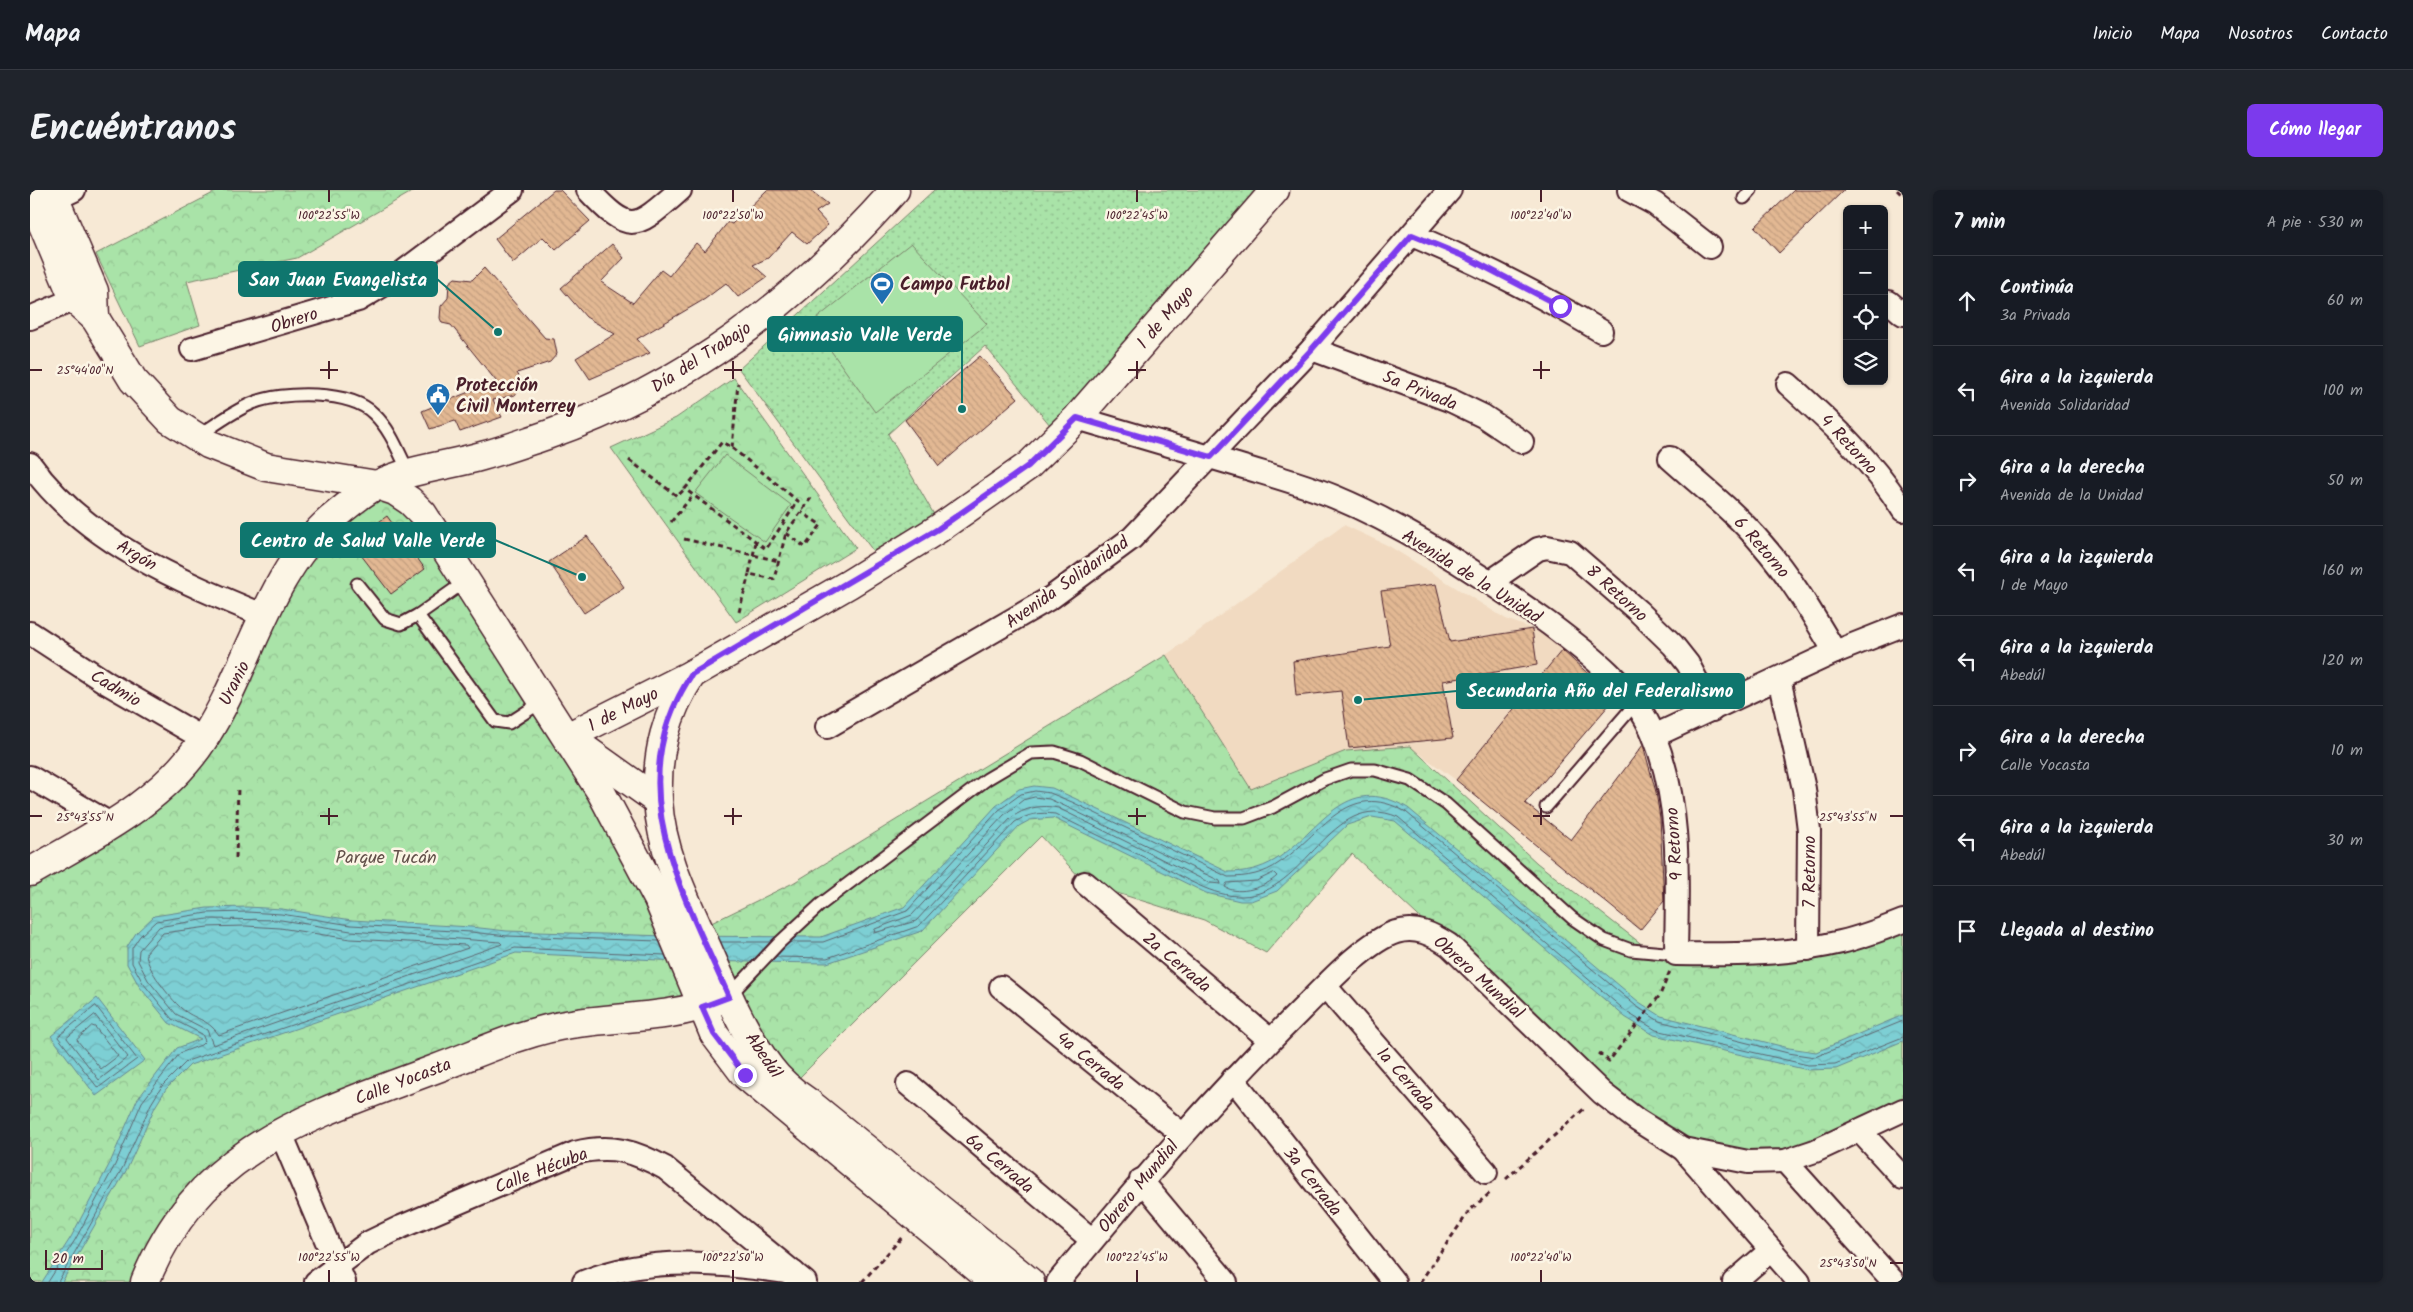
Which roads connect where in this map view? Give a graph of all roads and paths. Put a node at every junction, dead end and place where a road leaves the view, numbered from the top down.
1 (512, 190) edge
2 (588, 190) edge
3 (680, 190) edge
4 (895, 190) edge
5 (1276, 190) edge
6 (1450, 190) edge
7 (1629, 190) edge
8 (1897, 190) edge
9 (52, 193) edge
10 (1903, 196) edge
11 (1412, 235) junction
12 (1710, 247) dead end
13 (84, 295) junction
14 (30, 318) edge
15 (1601, 331) dead end
16 (192, 349) dead end
17 (1312, 349) junction
18 (738, 383) dead end
19 (1788, 384) dead end
20 (1077, 418) junction
21 (196, 438) junction
22 (1522, 442) dead end
23 (732, 448) junction
24 (1211, 457) junction
25 (1670, 458) dead end
26 (629, 460) dead end
27 (30, 464) edge
28 (409, 473) junction
29 (377, 485) junction
30 (685, 489) junction
31 (693, 495) junction
32 (813, 495) dead end
33 (1903, 510) edge
34 (801, 512) junction
35 (671, 522) dead end
36 (786, 533) junction
37 (684, 539) dead end
38 (756, 542) junction
39 (753, 554) junction
40 (779, 561) junction
41 (749, 574) junction
42 (466, 581) junction
43 (1490, 582) junction
44 (357, 584) dead end
45 (739, 612) dead end
46 (418, 615) junction
47 (265, 616) junction
48 (1901, 632) edge
49 (30, 633) edge
50 (1835, 652) junction
51 (692, 674) junction
52 (1778, 679) junction
53 (543, 700) junction
54 (1636, 703) junction
55 (1712, 710) junction
56 (827, 727) dead end
57 (1654, 736) junction
58 (567, 738) junction
59 (204, 739) junction
60 (30, 777) edge
61 (238, 787) dead end
62 (658, 801) junction
63 (1546, 807) dead end
64 (112, 824) junction
65 (236, 858) dead end
66 (30, 872) edge
67 (1085, 883) dead end
68 (1903, 921) edge
69 (1808, 948) junction
70 (1676, 954) junction
71 (1325, 986) junction
72 (1001, 987) dead end
73 (729, 997) junction
74 (702, 1007) junction
75 (1270, 1040) junction
76 (1598, 1053) dead end
77 (1233, 1079) junction
78 (908, 1084) dead end
79 (1582, 1103) dead end
80 (1903, 1110) edge
81 (280, 1131) junction
82 (1860, 1131) junction
83 (1182, 1134) junction
84 (1683, 1149) junction
85 (1785, 1161) junction
86 (1903, 1178) edge
87 (1141, 1180) junction
88 (1494, 1181) junction
89 (904, 1235) dead end
90 (1092, 1240) junction
91 (1771, 1250) junction
92 (340, 1273) edge
93 (799, 1277) edge
94 (144, 1282) edge
95 (316, 1282) edge
96 (584, 1282) edge
97 (862, 1282) edge
98 (994, 1282) edge
99 (1030, 1282) edge
100 (1058, 1282) edge
101 (1226, 1282) edge
102 (1394, 1282) edge
103 (1420, 1282) edge
104 (1734, 1282) edge
105 (1799, 1282) edge
106 (1894, 1282) edge

1 - 16 street, Obrero
2 - 3 street
4 - 28 street, Día del Trabajo
5 - 20 street, 1 de Mayo
6 - 11 street, Avenida Solidaridad
7 - 12 street
8 - 10 path
9 - 13 street
11 - 15 street
11 - 17 street, Avenida Solidaridad
13 - 14 street
13 - 21 street, Abedúl
17 - 22 street, 5a Privada
17 - 24 street, Avenida Solidaridad
18 - 23 path
19 - 33 street, 4 Retorno
20 - 24 street, Avenida de la Unidad
20 - 51 street, 1 de Mayo
21 - 28 lane
21 - 29 street, Abedúl
23 - 30 path
23 - 38 path
24 - 43 street, Avenida de la Unidad
24 - 56 street, Avenida Solidaridad
25 - 50 street, 6 Retorno
26 - 30 path
27 - 47 street, Argón
28 - 29 street, Uranio
29 - 42 street, Abedúl
29 - 47 street, Uranio
30 - 31 path
31 - 35 path
31 - 38 path
32 - 34 path
34 - 36 path
34 - 36 path
36 - 40 path
37 - 39 path
38 - 39 path
39 - 40 path
39 - 41 path
40 - 41 path
41 - 45 path
42 - 46 lane
42 - 53 street, Abedúl
43 - 54 street, Avenida de la Unidad
43 - 55 street, 8 Retorno
44 - 46 lane
46 - 53 lane
47 - 59 street, Uranio
48 - 50 street
49 - 59 street, Cadmio
50 - 52 street
51 - 58 street, 1 de Mayo
51 - 62 street, Abedúl
52 - 55 street
52 - 69 street, 7 Retorno
53 - 58 street, Abedúl
54 - 57 street, Avenida de la Unidad
54 - 63 lane
55 - 57 street
57 - 70 street, 9 Retorno
58 - 62 street
58 - 74 street, Abedúl
59 - 64 street, Uranio
60 - 64 street
61 - 65 path
62 - 73 street, Abedúl
64 - 66 street, Uranio
67 - 75 street, 2a Cerrada
68 - 69 street
69 - 70 street
70 - 73 lane
70 - 76 path
71 - 75 street, Obrero Mundial
71 - 84 street, Obrero Mundial
71 - 88 street, 1a Cerrada
72 - 83 street, 4a Cerrada
73 - 74 street, Calle Yocasta
73 - 99 street, Abedúl
74 - 81 street, Calle Yocasta
74 - 98 street, Abedúl
75 - 77 street, Obrero Mundial
77 - 83 street, Obrero Mundial
77 - 102 street, 3a Cerrada
78 - 90 street, 6a Cerrada
79 - 88 path
80 - 82 street, Obrero Mundial
81 - 92 street
81 - 94 street, Calle Yocasta
82 - 85 street, Obrero Mundial
82 - 86 street
83 - 87 street, Obrero Mundial
84 - 85 street, Obrero Mundial
84 - 91 street
85 - 106 street
87 - 90 street, Obrero Mundial
87 - 101 street
88 - 103 path
89 - 97 path
90 - 100 street, Obrero Mundial
91 - 104 street
91 - 105 street
92 - 93 street, Calle Hécuba
92 - 95 street, Calle Hécuba
93 - 96 street

